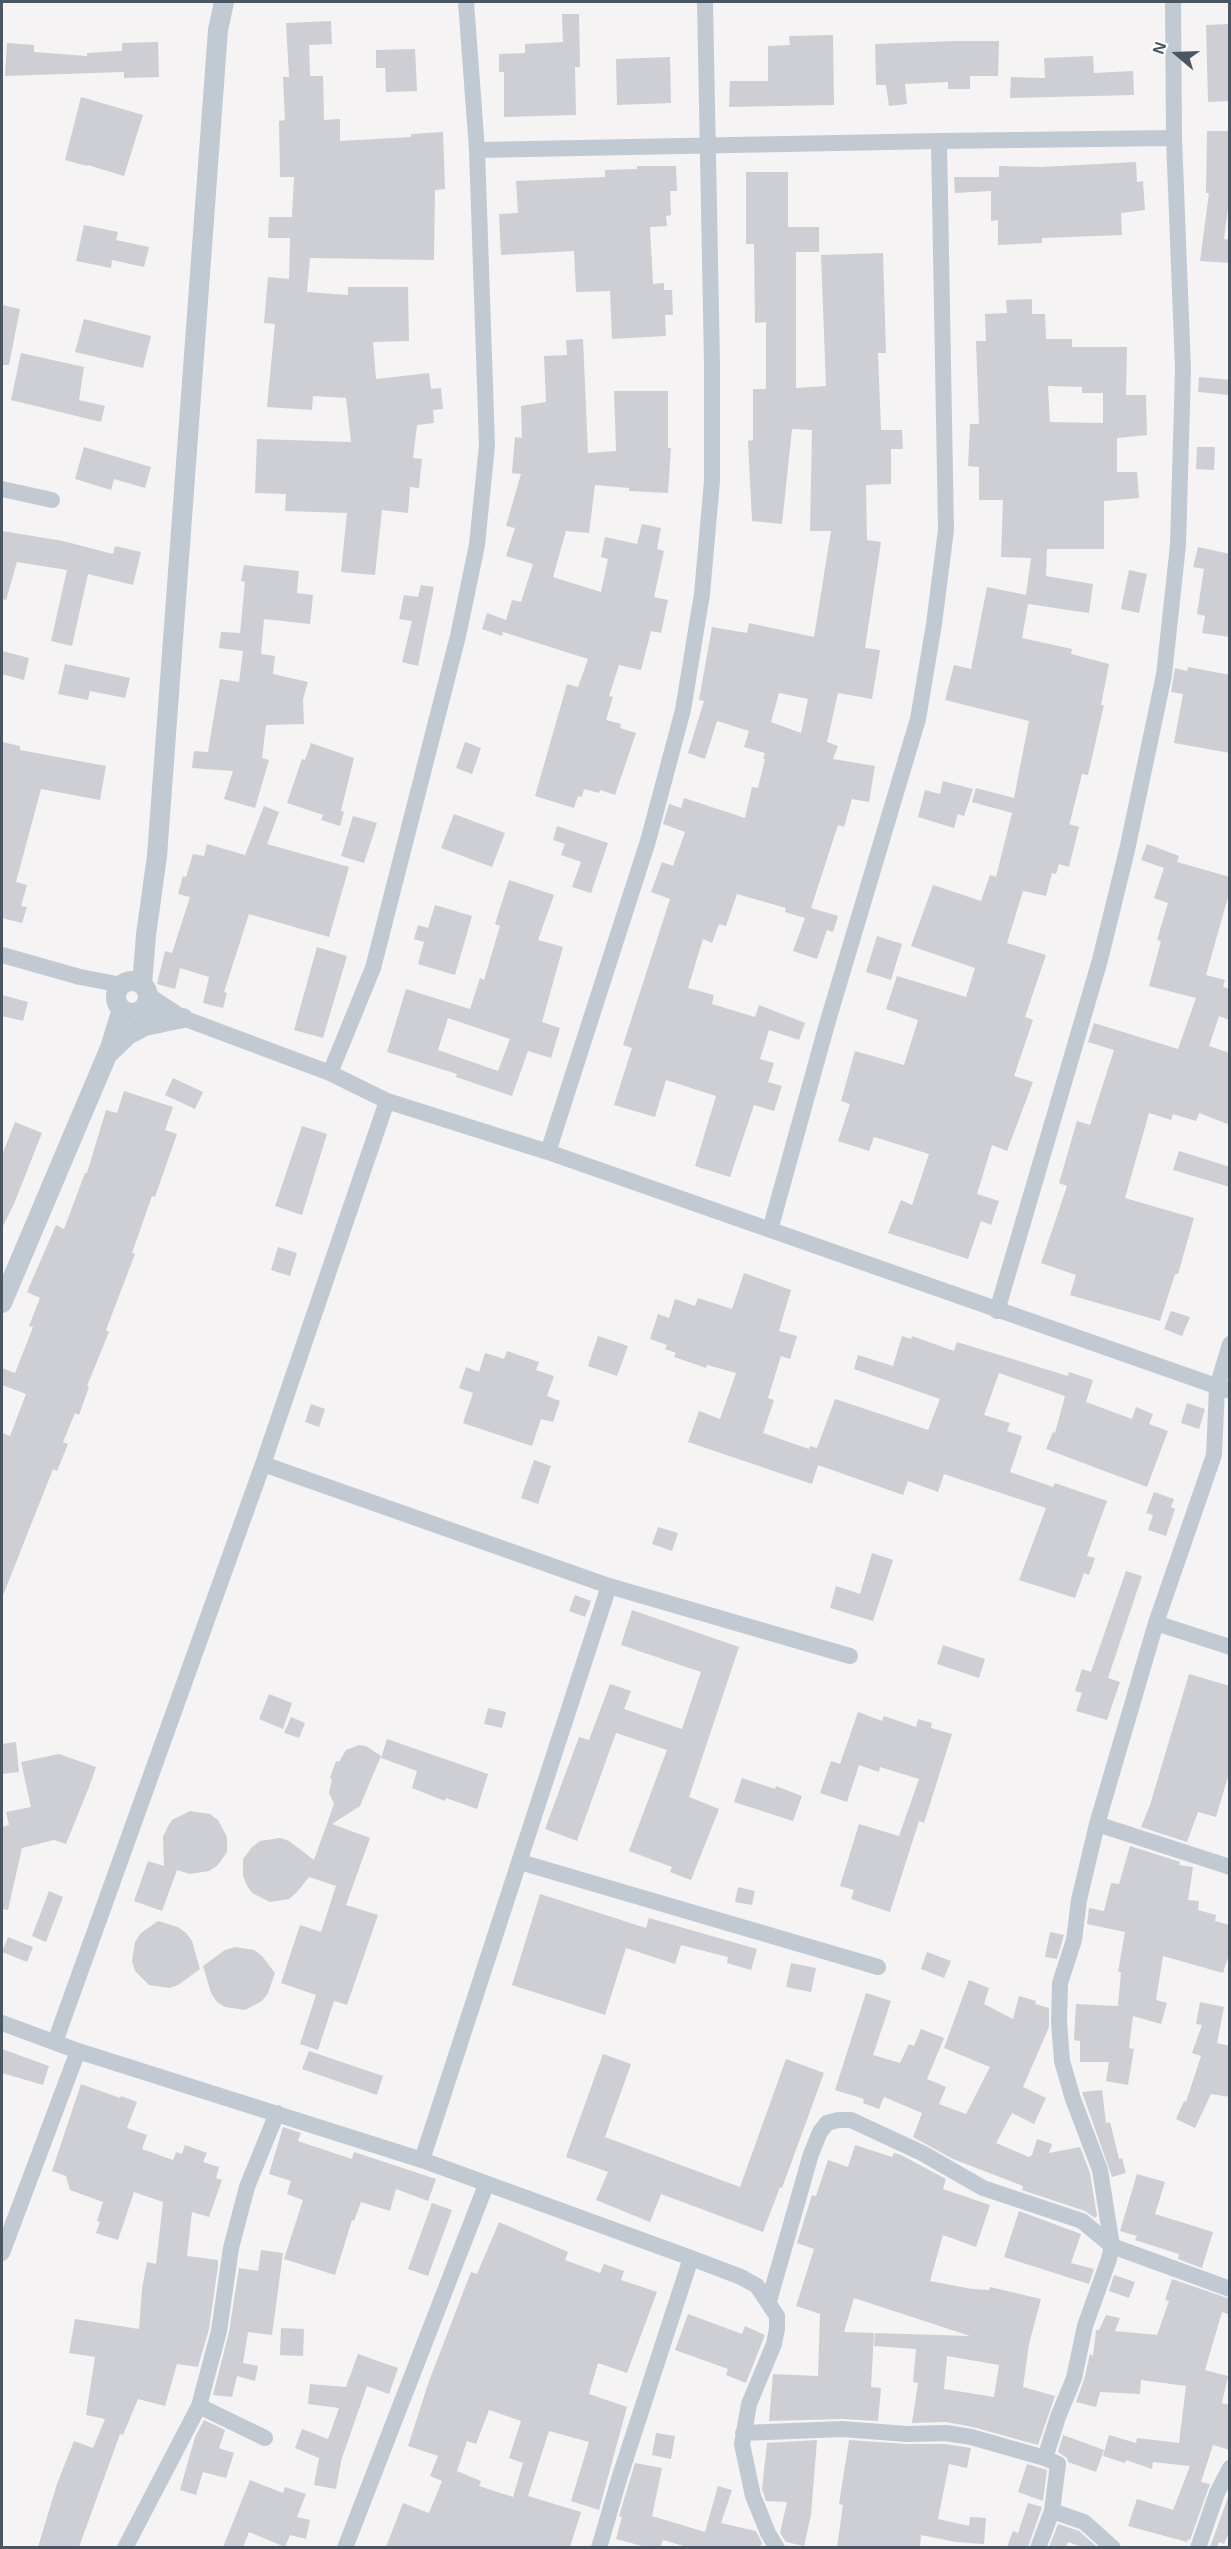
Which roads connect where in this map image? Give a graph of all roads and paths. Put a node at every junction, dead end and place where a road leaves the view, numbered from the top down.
1 (211, 2) edge
2 (224, 2) edge
3 (466, 2) edge
4 (705, 2) edge
5 (1173, 2) edge
6 (218, 30) junction
7 (1174, 138) junction
8 (939, 141) junction
9 (706, 147) junction
10 (477, 150) junction
11 (2, 489) edge
12 (52, 500) dead end
13 (2, 955) edge
14 (132, 997) junction
15 (181, 1016) junction
16 (109, 1051) junction
17 (330, 1073) junction
18 (387, 1101) junction
19 (548, 1152) junction
20 (770, 1230) junction
21 (2, 1303) edge
22 (997, 1311) junction
23 (1230, 1344) edge
24 (1223, 1389) edge
25 (263, 1464) junction
26 (609, 1586) junction
27 (1156, 1623) junction
28 (1230, 1647) edge
29 (850, 1656) dead end
30 (1097, 1824) junction
31 (520, 1862) junction
32 (1230, 1868) edge
33 (878, 1967) dead end
34 (2, 2023) edge
35 (55, 2042) junction
36 (78, 2051) junction
37 (277, 2113) junction
38 (422, 2160) junction
39 (486, 2185) junction
40 (1112, 2246) junction
41 (2, 2253) edge
42 (691, 2258) junction
43 (1230, 2289) edge
44 (769, 2301) junction
45 (199, 2406) junction
46 (743, 2433) junction
47 (265, 2438) dead end
48 (1045, 2458) junction
49 (1230, 2468) edge
50 (1052, 2511) junction
51 (125, 2547) edge
52 (345, 2547) edge
53 (599, 2547) edge
54 (777, 2547) edge
55 (1038, 2547) edge
56 (1113, 2547) edge
57 (1198, 2547) edge

1 - 6 street
2 - 6 street
3 - 10 street
4 - 9 street
5 - 7 street
6 - 14 street
7 - 8 street
7 - 22 street
8 - 9 street
8 - 20 street
9 - 10 street
9 - 19 street
10 - 17 street
11 - 12 street
13 - 14 street
14 - 15 street
14 - 16 street
15 - 16 street
15 - 17 street
16 - 21 street
17 - 18 street
18 - 19 street
18 - 25 street
19 - 20 street
20 - 22 street
22 - 24 street
23 - 24 street
24 - 27 street
25 - 26 street
25 - 35 street
26 - 29 street
26 - 31 street
27 - 28 street
27 - 30 street
30 - 32 street
30 - 40 street
31 - 33 street
31 - 38 street
34 - 35 street
35 - 36 street
36 - 37 street
36 - 41 street
37 - 38 street
37 - 45 street
38 - 39 street
39 - 42 street
39 - 52 street
40 - 43 street
40 - 44 street
40 - 48 street
42 - 44 street
42 - 53 street
44 - 46 street
45 - 47 street
45 - 51 street
46 - 48 street
46 - 54 street
48 - 50 street
49 - 57 street
50 - 55 street
50 - 56 street

